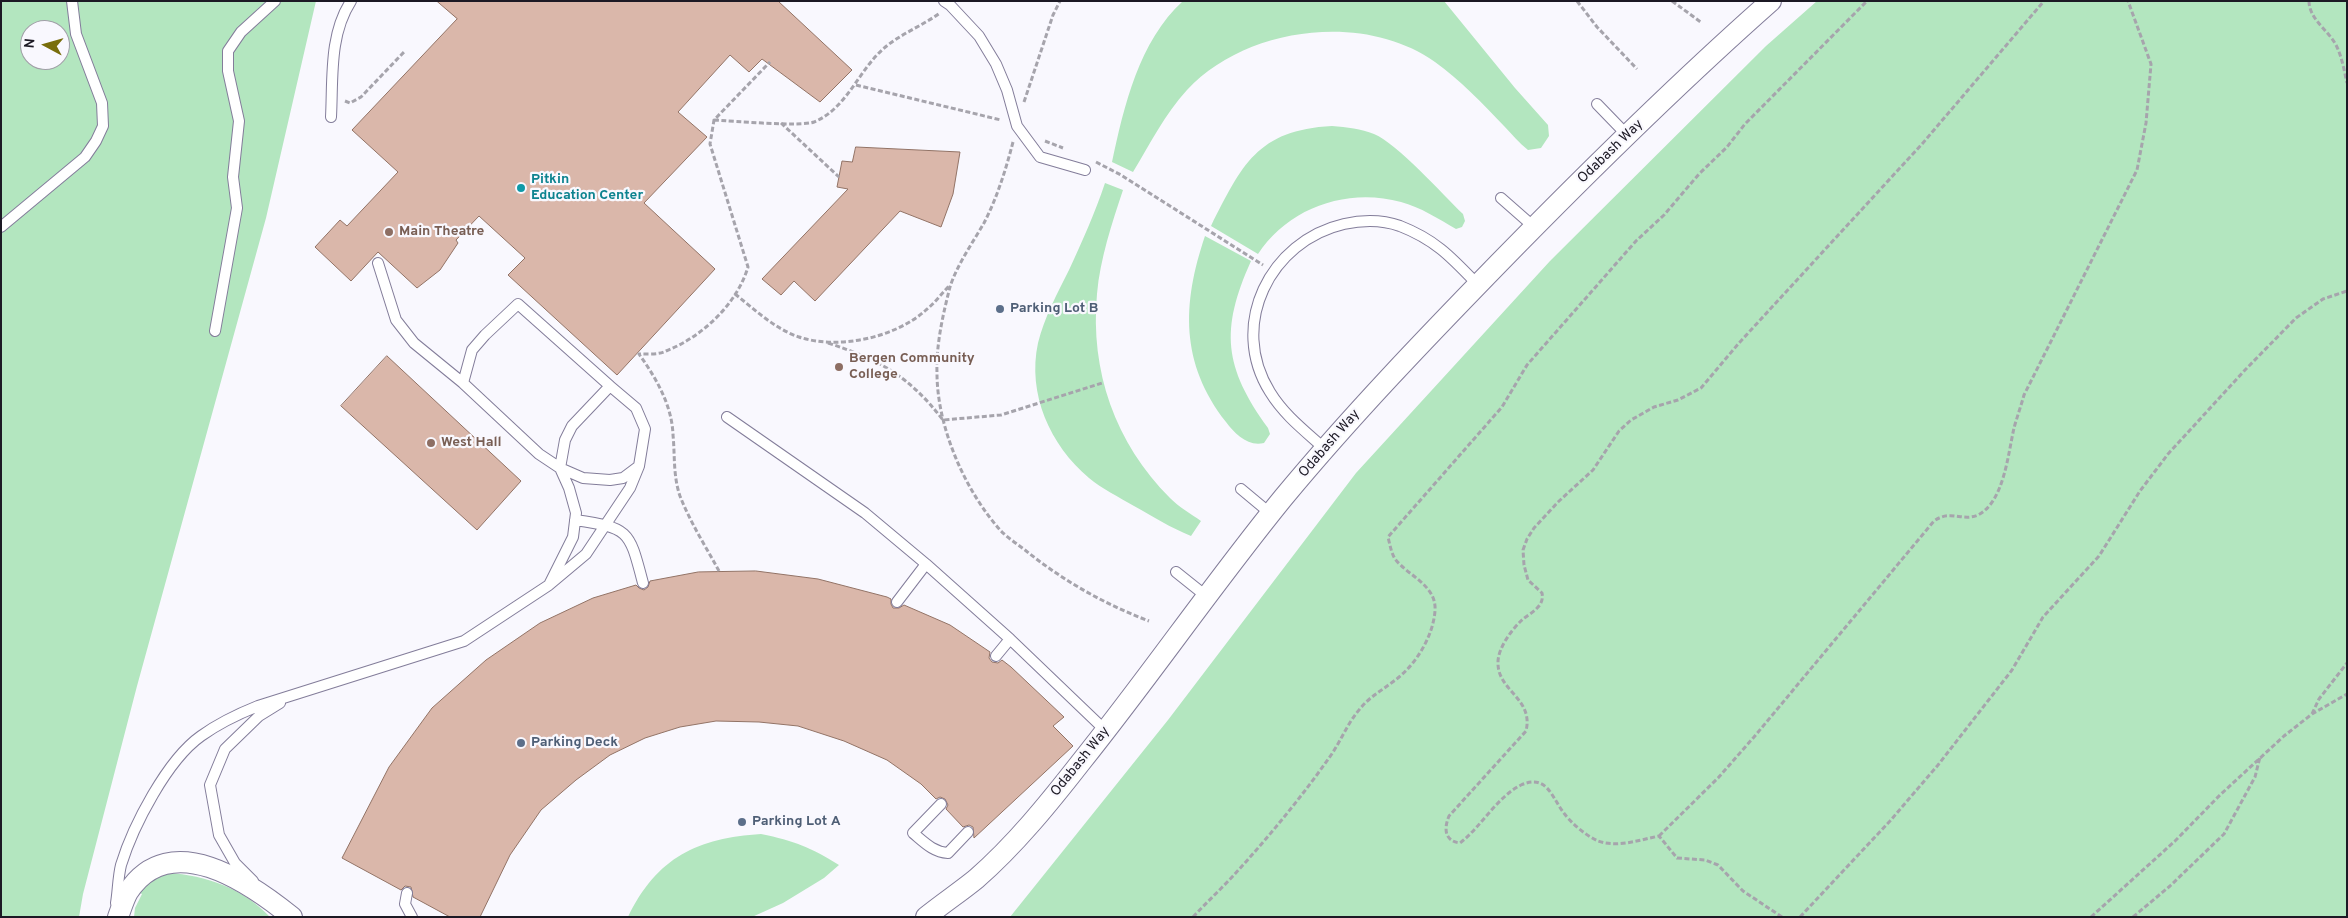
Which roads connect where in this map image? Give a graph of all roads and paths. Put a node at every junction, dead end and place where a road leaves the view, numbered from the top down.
1 (72, 1) edge
2 (274, 1) edge
3 (351, 1) edge
4 (1060, 1) edge
5 (1578, 1) edge
6 (1672, 1) edge
7 (1867, 1) edge
8 (2044, 1) edge
9 (2128, 1) edge
10 (2309, 1) edge
11 (947, 3) edge
12 (1764, 3) edge
13 (1702, 23) dead end
14 (404, 52) dead end
15 (770, 62) dead end
16 (1637, 69) dead end
17 (2347, 83) edge
18 (856, 84) junction
19 (332, 98) junction
20 (1596, 104) dead end
21 (331, 117) dead end
22 (714, 120) junction
23 (781, 123) junction
24 (1017, 126) junction
25 (1627, 136) junction
26 (1071, 151) dead end
27 (1088, 158) dead end
28 (1085, 170) dead end
29 (839, 178) dead end
30 (1501, 198) dead end
31 (1534, 227) junction
32 (1, 228) edge
33 (378, 262) dead end
34 (1273, 272) junction
35 (951, 285) junction
36 (1478, 285) junction
37 (2347, 291) edge
38 (735, 294) junction
39 (214, 331) dead end
40 (828, 342) junction
41 (463, 383) junction
42 (1102, 383) dead end
43 (610, 386) junction
44 (727, 417) dead end
45 (943, 420) junction
46 (1325, 449) junction
47 (639, 466) junction
48 (560, 468) junction
49 (1241, 489) dead end
50 (1271, 514) junction
51 (575, 520) junction
52 (606, 524) junction
53 (926, 564) junction
54 (719, 572) dead end
55 (1176, 572) dead end
56 (643, 583) dead end
57 (550, 585) junction
58 (1206, 596) junction
59 (897, 602) dead end
60 (1149, 621) dead end
61 (1010, 639) junction
62 (996, 656) dead end
63 (2347, 663) edge
64 (2347, 694) edge
65 (292, 695) junction
66 (2312, 714) junction
67 (1106, 731) junction
68 (2260, 757) junction
69 (941, 804) dead end
70 (968, 832) dead end
71 (1659, 836) junction
72 (977, 878) junction
73 (407, 893) dead end
74 (278, 909) edge
75 (116, 917) edge
76 (292, 917) edge
77 (412, 917) edge
78 (926, 917) edge
79 (932, 917) edge
80 (1193, 917) edge
81 (1782, 917) edge
82 (1800, 917) edge
83 (2091, 917) edge
84 (2133, 917) edge

1 - 32 lane
2 - 39 lane
3 - 19 lane
4 - 24 path
5 - 16 path
6 - 13 path
7 - 80 path
8 - 71 path
9 - 71 path
10 - 17 path
11 - 18 path
11 - 24 lane
12 - 25 street, Odabash Way
14 - 19 path
15 - 22 path
18 - 23 path
18 - 24 path
19 - 21 lane
20 - 25 lane
22 - 23 path
22 - 38 path
23 - 29 path
24 - 26 path
24 - 28 lane
24 - 35 path
25 - 31 street, Odabash Way
27 - 34 path
30 - 31 lane
31 - 36 street, Odabash Way
33 - 41 lane
34 - 36 lane
34 - 46 lane
35 - 40 path
35 - 45 path
36 - 46 street, Odabash Way
37 - 82 path
38 - 40 path
38 - 54 path
40 - 45 path
41 - 43 lane
41 - 48 lane
42 - 45 path
43 - 47 lane
43 - 48 lane
44 - 53 lane
45 - 60 path
46 - 50 street, Odabash Way
47 - 48 lane
47 - 52 lane
48 - 51 lane
49 - 50 lane
50 - 58 street, Odabash Way
51 - 52 lane
51 - 57 lane
52 - 56 lane
52 - 57 lane
53 - 59 lane
53 - 61 lane
55 - 58 lane
57 - 65 lane
58 - 67 street, Odabash Way
61 - 62 lane
61 - 67 lane
63 - 66 path
64 - 66 path
65 - 74 lane
65 - 75 lane
66 - 68 path
67 - 72 street, Odabash Way
68 - 83 path
68 - 84 path
69 - 70 lane
71 - 81 path
72 - 78 street, Odabash Way
72 - 79 street
73 - 77 lane
74 - 75 street
74 - 76 street

